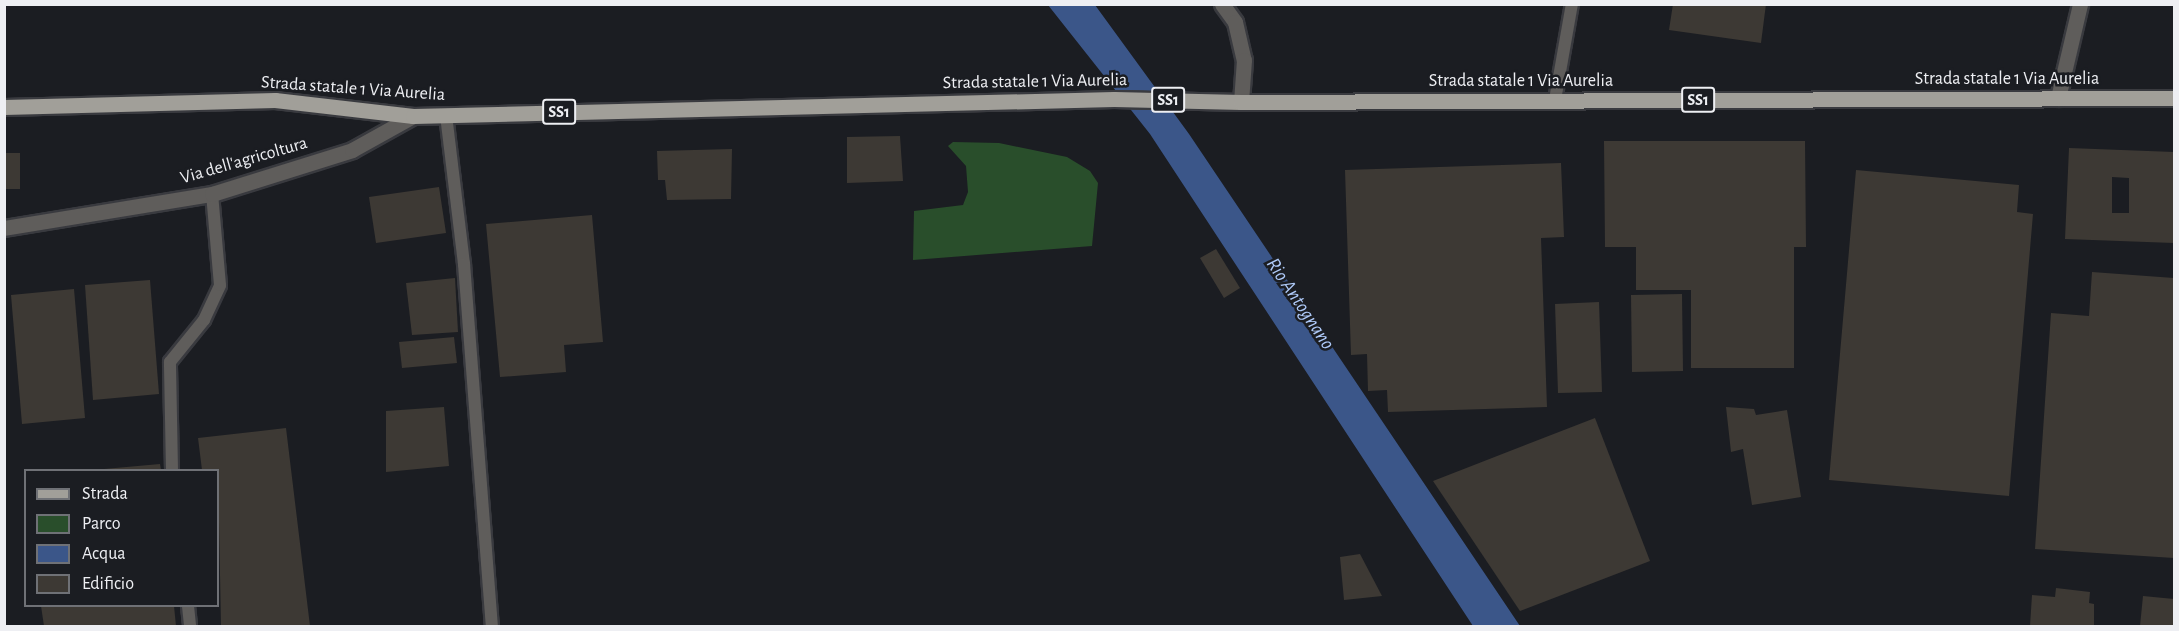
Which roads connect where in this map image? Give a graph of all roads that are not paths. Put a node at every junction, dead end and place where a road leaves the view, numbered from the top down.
1 (1222, 4) edge
2 (1572, 4) edge
3 (2080, 4) edge
4 (2058, 98) junction
5 (2175, 98) edge
6 (1555, 100) junction
7 (1241, 102) junction
8 (4, 107) edge
9 (446, 115) junction
10 (413, 116) junction
11 (212, 194) junction
12 (4, 228) edge
13 (172, 469) edge
14 (188, 607) edge
15 (190, 627) edge
16 (492, 627) edge

1 - 7 street
2 - 6 lane
3 - 4 street
4 - 5 main road, Strada statale 1 Via Aurelia / SS1
4 - 6 main road, Strada statale 1 Via Aurelia / SS1
6 - 7 main road, Strada statale 1 Via Aurelia / SS1
7 - 9 main road, Strada statale 1 Via Aurelia / SS1
8 - 10 main road, Strada statale 1 Via Aurelia / SS1
9 - 10 main road, Strada statale 1 Via Aurelia / SS1
9 - 16 lane
10 - 11 street, Via dell'agricoltura
11 - 12 street, Via dell'agricoltura
11 - 13 lane
14 - 15 lane

